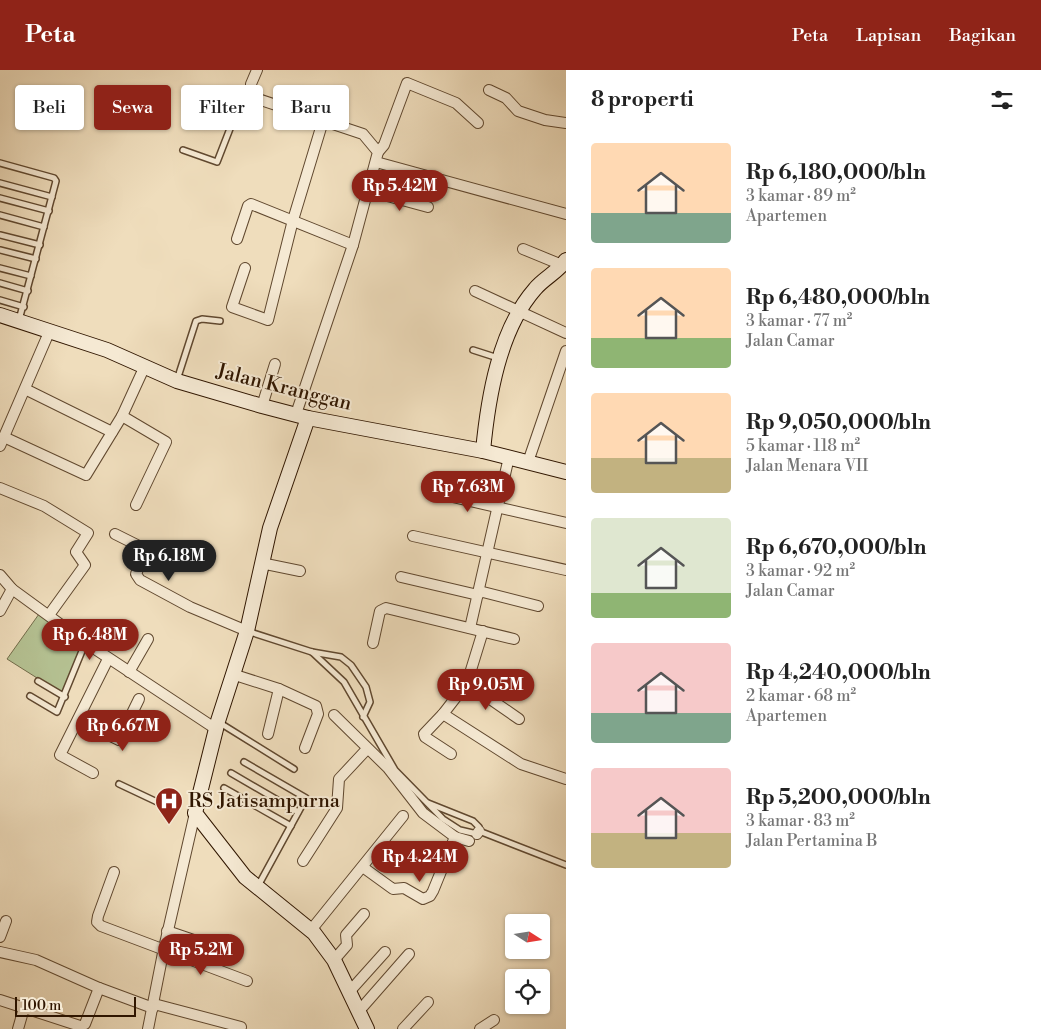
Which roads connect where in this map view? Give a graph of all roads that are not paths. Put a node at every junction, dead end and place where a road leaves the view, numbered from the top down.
1 (256, 70) edge
2 (251, 85) edge
3 (489, 90) dead end
4 (478, 123) dead end
5 (566, 123) edge
6 (229, 130) edge
7 (319, 130) edge
8 (349, 130) edge
9 (183, 150) dead end
10 (377, 157) junction
11 (0, 163) edge
12 (0, 183) edge
13 (369, 191) junction
14 (52, 197) junction
15 (0, 198) edge
16 (428, 207) dead end
17 (48, 211) junction
18 (566, 214) edge
19 (0, 215) edge
20 (293, 220) junction
21 (44, 227) junction
22 (0, 235) edge
23 (237, 239) dead end
24 (40, 245) junction
25 (353, 245) junction
26 (523, 249) dead end
27 (0, 250) edge
28 (36, 259) junction
29 (564, 263) edge
30 (0, 268) edge
31 (245, 268) dead end
32 (31, 276) junction
33 (0, 283) edge
34 (28, 291) junction
35 (475, 291) dead end
36 (0, 300) edge
37 (24, 306) junction
38 (519, 313) junction
39 (0, 315) edge
40 (20, 320) junction
41 (220, 321) dead end
42 (50, 330) junction
43 (566, 333) edge
44 (473, 350) dead end
45 (566, 351) edge
46 (499, 358) junction
47 (275, 364) dead end
48 (144, 368) junction
49 (177, 381) junction
50 (29, 391) dead end
51 (262, 406) junction
52 (122, 416) junction
53 (302, 416) junction
54 (112, 432) junction
55 (3, 442) edge
56 (483, 451) junction
57 (509, 457) junction
58 (528, 462) junction
59 (566, 472) edge
60 (0, 488) edge
61 (444, 495) dead end
62 (136, 504) dead end
63 (497, 506) junction
64 (566, 523) edge
65 (115, 534) dead end
66 (413, 536) dead end
67 (489, 552) junction
68 (261, 563) junction
69 (566, 570) edge
70 (300, 571) dead end
71 (401, 577) dead end
72 (1, 579) edge
73 (12, 589) junction
74 (478, 593) junction
75 (538, 606) dead end
76 (0, 611) edge
77 (48, 615) junction
78 (470, 628) junction
79 (247, 631) junction
80 (483, 631) junction
81 (148, 639) dead end
82 (514, 639) dead end
83 (373, 643) dead end
84 (84, 647) junction
85 (312, 652) junction
86 (108, 659) junction
87 (130, 672) junction
88 (232, 674) junction
89 (38, 681) dead end
90 (467, 683) junction
91 (279, 689) junction
92 (30, 696) dead end
93 (65, 697) junction
94 (139, 699) dead end
95 (444, 714) junction
96 (334, 716) dead end
97 (362, 717) junction
98 (519, 719) dead end
99 (78, 720) junction
100 (217, 725) junction
101 (268, 734) dead end
102 (305, 748) dead end
103 (367, 749) junction
104 (451, 754) dead end
105 (244, 762) dead end
106 (294, 768) dead end
107 (92, 773) dead end
108 (230, 773) dead end
109 (566, 779) edge
110 (120, 784) dead end
111 (224, 788) dead end
112 (428, 803) junction
113 (172, 809) dead end
114 (298, 812) junction
115 (195, 813) junction
116 (404, 816) dead end
117 (291, 826) junction
118 (478, 832) junction
119 (455, 837) junction
120 (469, 841) dead end
121 (303, 861) dead end
122 (566, 865) edge
123 (364, 868) junction
124 (114, 872) dead end
125 (258, 887) junction
126 (349, 893) dead end
127 (364, 914) dead end
128 (6, 921) dead end
129 (168, 932) junction
130 (313, 932) junction
131 (0, 937) edge
132 (164, 948) junction
133 (220, 949) dead end
134 (0, 952) edge
135 (385, 952) dead end
136 (409, 954) dead end
137 (334, 960) junction
138 (248, 980) dead end
139 (100, 988) junction
140 (350, 991) junction
141 (0, 1000) edge
142 (428, 1002) dead end
143 (153, 1006) junction
144 (24, 1008) junction
145 (494, 1020) dead end
146 (362, 1023) edge
147 (86, 1026) edge
148 (241, 1028) dead end
149 (18, 1029) edge
150 (148, 1029) edge
151 (404, 1029) edge
152 (480, 1029) edge

1 - 2 street
3 - 5 street
4 - 10 street
6 - 9 lane
7 - 20 street
8 - 10 street
10 - 13 street
10 - 18 street
11 - 14 lane
12 - 14 lane
13 - 16 street
13 - 25 street
14 - 17 lane
15 - 17 lane
17 - 21 lane
19 - 21 lane
20 - 23 street
20 - 25 street
20 - 31 street
21 - 24 lane
22 - 24 lane
24 - 28 lane
25 - 53 street
26 - 29 street
27 - 28 lane
28 - 32 lane
29 - 38 street
30 - 32 lane
32 - 34 lane
33 - 34 lane
34 - 37 lane
35 - 38 street
36 - 37 lane
37 - 40 lane
38 - 43 street
38 - 46 street
39 - 40 street, Jalan Kranggan
40 - 42 street, Jalan Kranggan
41 - 49 lane
42 - 48 street, Jalan Kranggan
42 - 55 street
44 - 46 lane
45 - 58 street
46 - 56 street
47 - 51 street
48 - 49 street, Jalan Kranggan
48 - 52 street
49 - 51 street, Jalan Kranggan
50 - 54 street
51 - 53 street, Jalan Kranggan
52 - 54 street
52 - 62 street
53 - 56 street, Jalan Kranggan
53 - 68 street
54 - 55 street
56 - 57 street, Jalan Kranggan
57 - 58 street, Jalan Kranggan
57 - 63 street
58 - 59 street, Jalan Kranggan
60 - 77 street
61 - 63 street
63 - 64 street
63 - 67 street
65 - 79 street
66 - 67 street
67 - 69 street
67 - 74 street
68 - 70 street
68 - 79 street
71 - 74 street
72 - 73 street
73 - 76 street
73 - 77 street
74 - 75 street
74 - 78 street
77 - 84 street
78 - 80 street
78 - 83 street
79 - 85 lane
79 - 88 street
80 - 82 street
80 - 90 street
81 - 87 street
84 - 86 street
84 - 93 lane
85 - 97 lane
85 - 97 lane
86 - 87 street
86 - 99 street
87 - 100 street
88 - 91 street
88 - 100 street
89 - 93 lane
90 - 95 street
90 - 98 street
91 - 101 street
91 - 102 street
92 - 93 lane
94 - 99 street
95 - 104 street
95 - 109 street
96 - 103 street
97 - 112 lane
99 - 107 street
100 - 106 lane
100 - 115 street
103 - 119 street
103 - 121 street
105 - 114 lane
108 - 114 lane
110 - 113 lane
111 - 117 lane
112 - 118 lane
112 - 118 lane
114 - 117 lane
115 - 125 street
115 - 129 street
116 - 123 street
117 - 125 lane
118 - 122 lane
119 - 120 street
119 - 123 street
123 - 130 street
124 - 132 street
125 - 130 street
126 - 130 street
127 - 137 street
128 - 131 street
129 - 132 street
129 - 133 street
130 - 137 street
132 - 138 street
132 - 143 street
134 - 139 street
135 - 140 street
136 - 146 street
137 - 140 street
139 - 143 street
139 - 147 street
140 - 146 street
141 - 144 street
142 - 151 street
143 - 148 street
143 - 150 street
144 - 147 street
144 - 149 street
145 - 152 street

